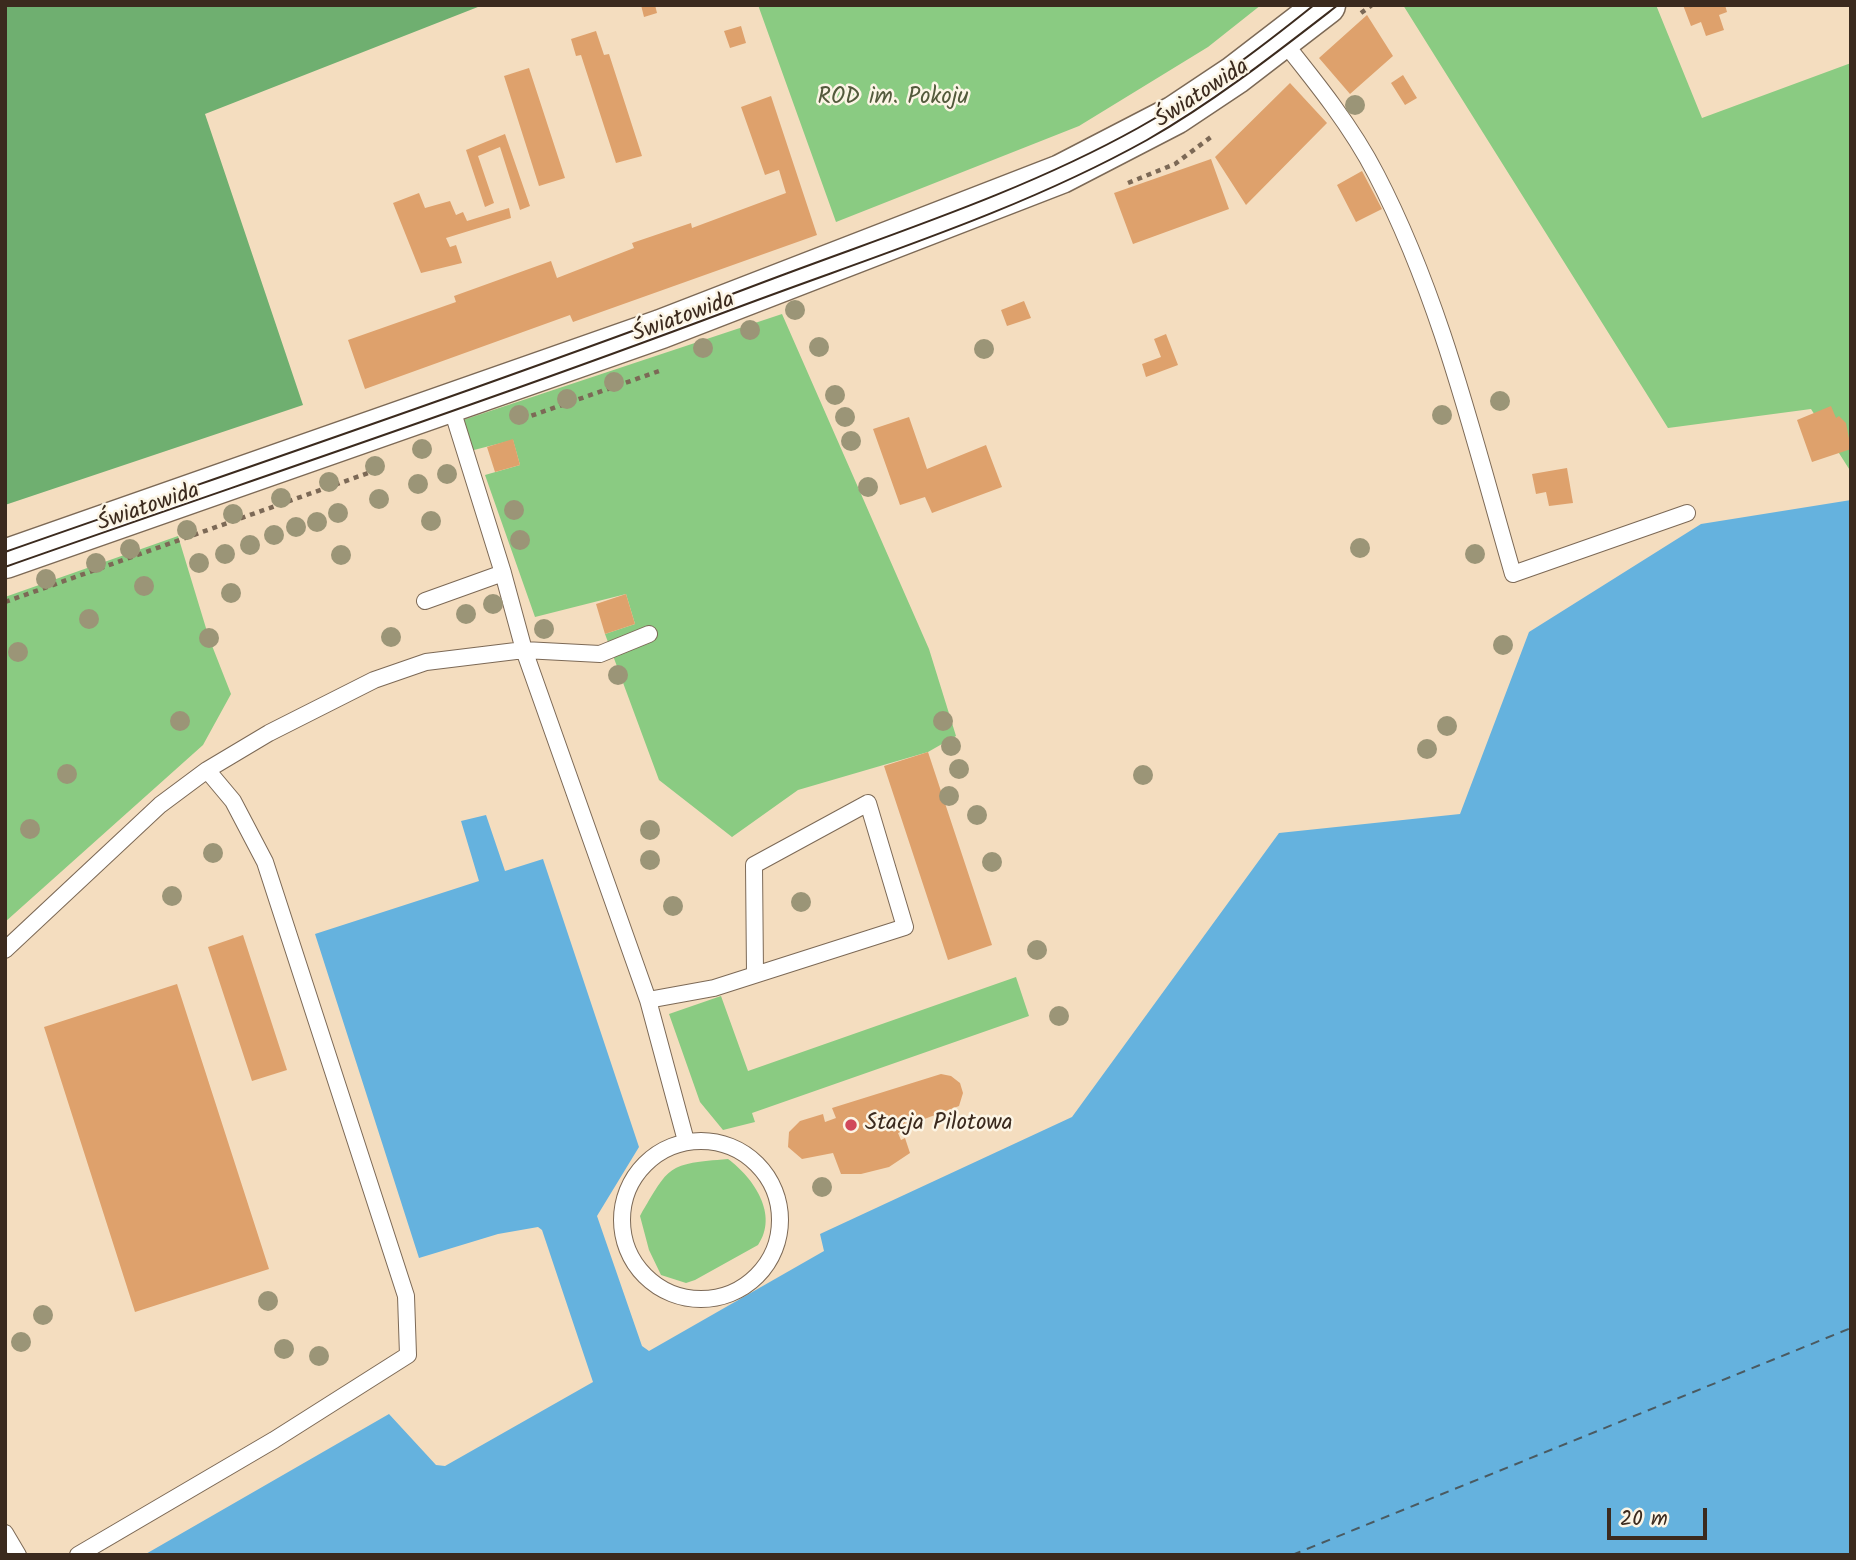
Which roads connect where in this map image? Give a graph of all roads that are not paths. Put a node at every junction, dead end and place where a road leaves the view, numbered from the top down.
1 (1326, 5) edge
2 (1282, 40) junction
3 (450, 403) junction
4 (1688, 513) dead end
5 (5, 559) edge
6 (503, 573) junction
7 (425, 601) dead end
8 (649, 634) dead end
9 (524, 650) junction
10 (207, 770) junction
11 (5, 950) edge
12 (755, 973) junction
13 (648, 1000) junction
14 (686, 1141) junction
15 (5, 1533) edge
16 (18, 1555) edge
17 (78, 1555) edge

1 - 2 street, Światowida
2 - 3 street, Światowida
2 - 4 lane
3 - 5 street, Światowida
3 - 6 lane
6 - 7 lane
6 - 9 lane
8 - 9 lane
9 - 10 lane
9 - 13 lane
10 - 11 lane
10 - 17 lane
12 - 12 lane
12 - 13 lane
13 - 14 lane
14 - 14 lane
15 - 16 lane

